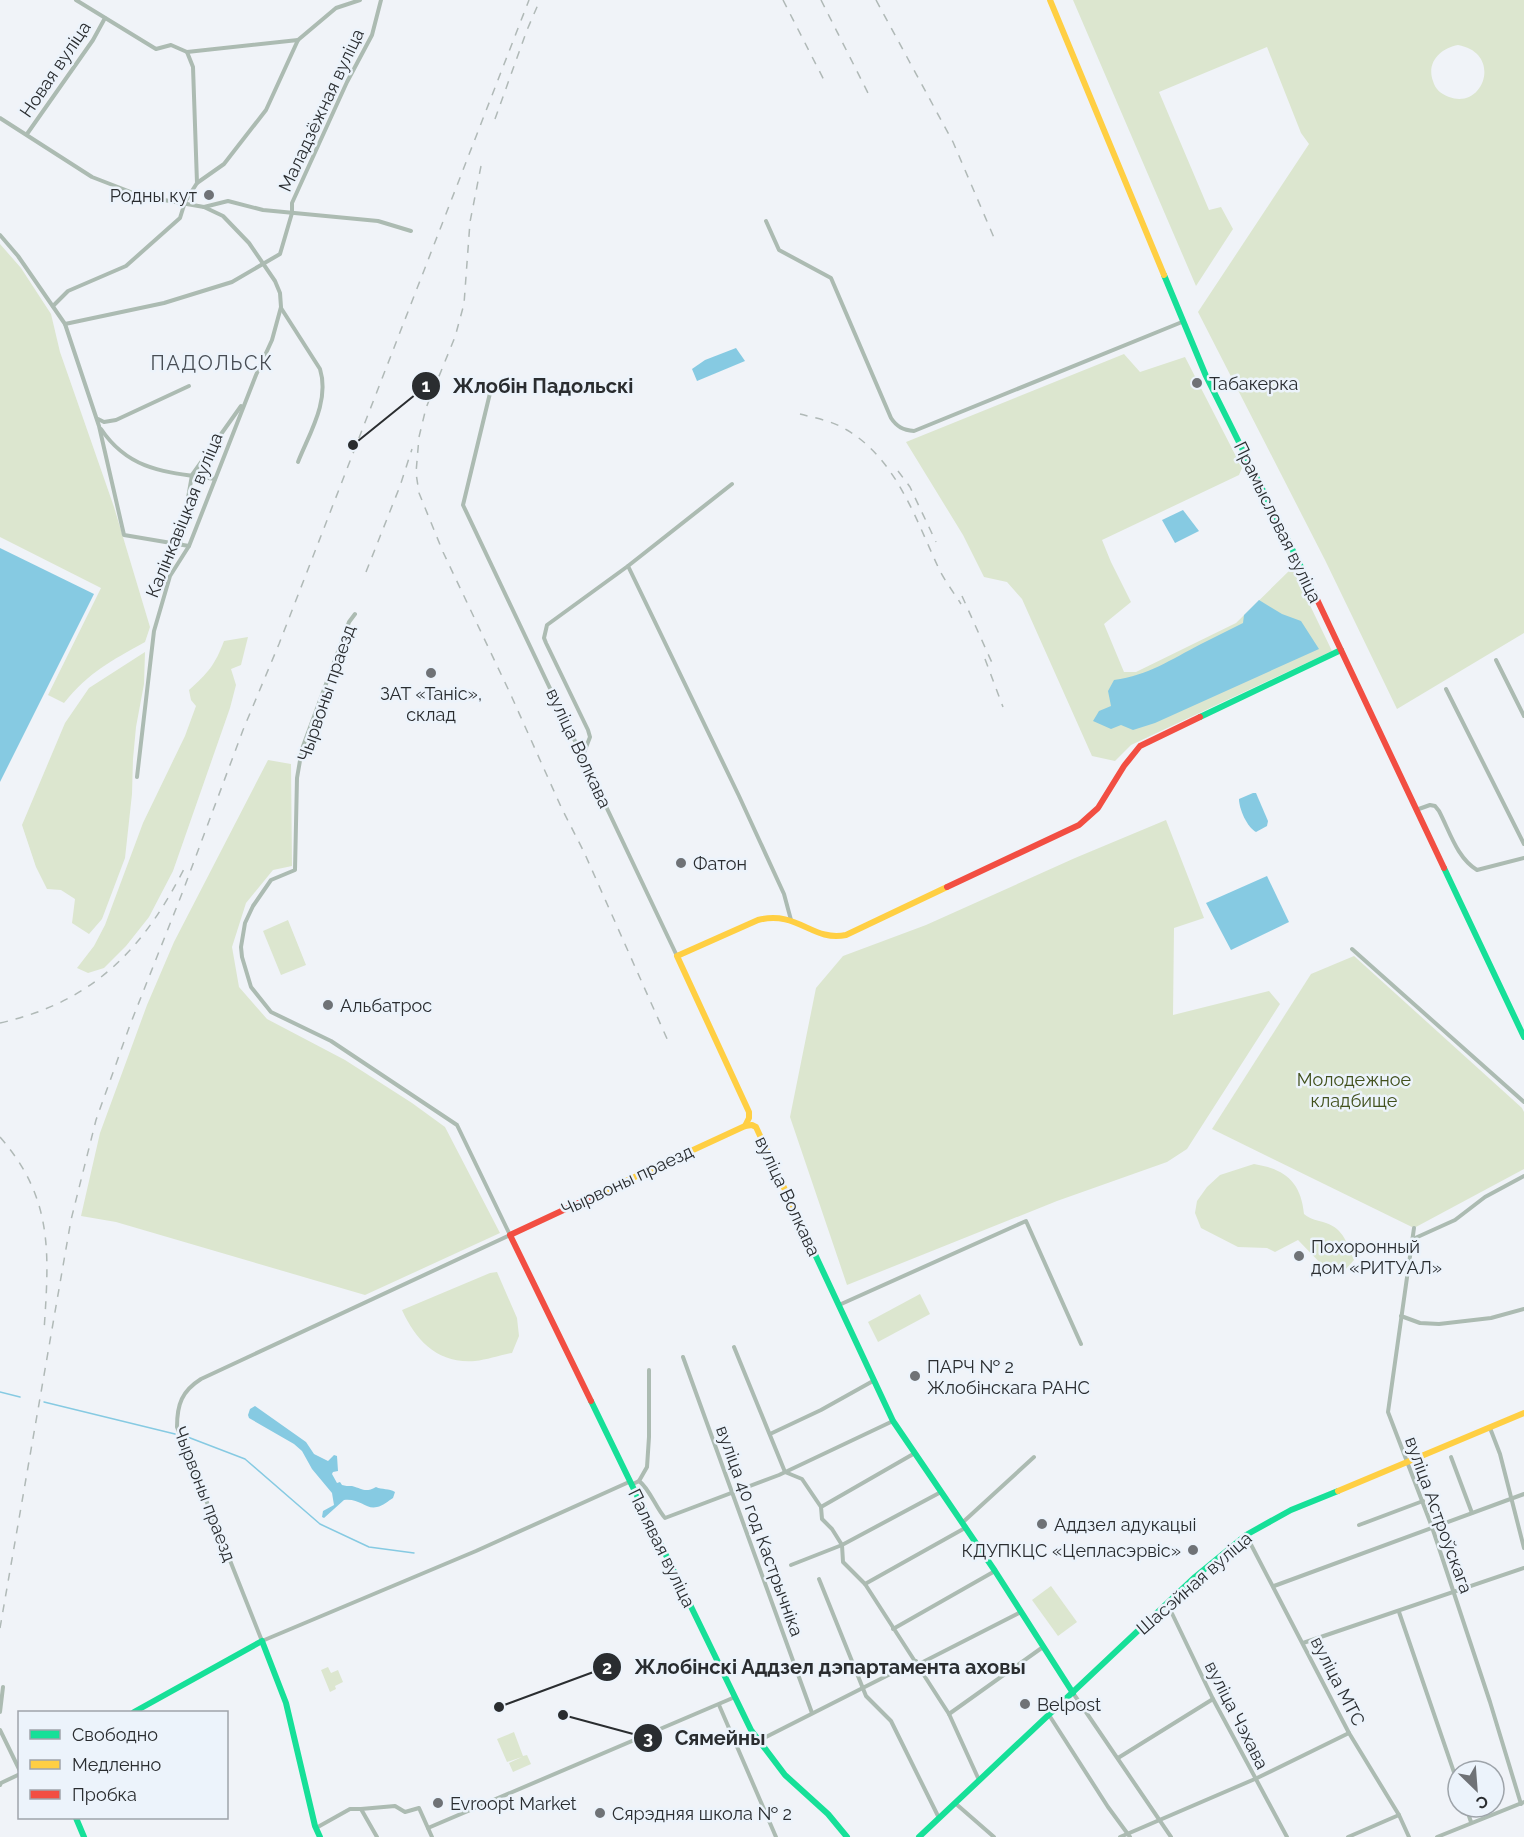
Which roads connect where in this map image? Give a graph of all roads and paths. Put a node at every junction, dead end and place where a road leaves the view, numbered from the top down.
1 (76, 0) edge
2 (360, 0) edge
3 (381, 0) edge
4 (1050, 0) edge
5 (105, 18) junction
6 (298, 40) junction
7 (187, 52) junction
8 (0, 118) edge
9 (27, 134) junction
10 (197, 183) junction
11 (185, 202) junction
12 (204, 207) junction
13 (292, 213) junction
14 (766, 220) dead end
15 (411, 231) dead end
16 (0, 235) edge
17 (263, 263) junction
18 (52, 306) junction
19 (281, 308) junction
20 (1182, 322) junction
21 (65, 324) junction
22 (189, 386) dead end
23 (491, 389) dead end
24 (246, 400) junction
25 (97, 419) junction
26 (99, 426) junction
27 (298, 462) dead end
28 (192, 475) junction
29 (215, 479) junction
30 (732, 484) dead end
31 (180, 544) junction
32 (189, 546) junction
33 (628, 566) junction
34 (355, 614) dead end
35 (1341, 650) junction
36 (1496, 660) dead end
37 (1446, 690) dead end
38 (1524, 716) edge
39 (583, 756) junction
40 (137, 777) dead end
41 (1416, 810) junction
42 (1524, 844) edge
43 (1524, 858) edge
44 (791, 920) junction
45 (1352, 949) dead end
46 (677, 956) junction
47 (1524, 1037) edge
48 (1524, 1102) edge
49 (745, 1126) junction
50 (1524, 1176) edge
51 (1414, 1228) dead end
52 (510, 1235) junction
53 (1412, 1240) junction
54 (838, 1305) junction
55 (1524, 1309) edge
56 (1401, 1316) junction
57 (1081, 1344) dead end
58 (734, 1347) dead end
59 (683, 1358) dead end
60 (649, 1370) dead end
61 (873, 1380) junction
62 (1524, 1413) edge
63 (893, 1421) junction
64 (1490, 1428) junction
65 (770, 1434) junction
66 (915, 1453) junction
67 (1034, 1457) dead end
68 (1451, 1457) dead end
69 (1408, 1463) junction
70 (785, 1472) junction
71 (639, 1481) junction
72 (630, 1484) junction
73 (941, 1491) junction
74 (731, 1493) junction
75 (1524, 1494) edge
76 (1512, 1498) junction
77 (1423, 1501) junction
78 (821, 1507) junction
79 (1472, 1513) junction
80 (964, 1525) junction
81 (1359, 1526) dead end
82 (1432, 1527) junction
83 (1246, 1535) junction
84 (842, 1545) junction
85 (1524, 1548) edge
86 (791, 1565) dead end
87 (1524, 1568) edge
88 (994, 1570) junction
89 (819, 1579) dead end
90 (865, 1584) junction
91 (1274, 1586) junction
92 (1452, 1593) junction
93 (1167, 1604) junction
94 (1021, 1612) junction
95 (1399, 1612) junction
96 (893, 1629) junction
97 (262, 1641) junction
98 (1303, 1643) junction
99 (1043, 1647) junction
100 (917, 1663) junction
101 (3, 1687) dead end
102 (862, 1689) junction
103 (1072, 1693) junction
104 (735, 1698) junction
105 (1213, 1699) junction
106 (719, 1705) junction
107 (138, 1711) edge
108 (0, 1712) edge
109 (812, 1713) junction
110 (949, 1714) junction
111 (1049, 1715) junction
112 (0, 1730) edge
113 (1349, 1733) junction
114 (758, 1741) junction
115 (1118, 1758) junction
116 (1449, 1759) edge
117 (18, 1769) edge
118 (18, 1772) edge
119 (1256, 1779) junction
120 (979, 1780) junction
121 (0, 1784) edge
122 (955, 1803) junction
123 (1522, 1803) edge
124 (361, 1809) junction
125 (1399, 1815) junction
126 (939, 1818) junction
127 (76, 1819) edge
128 (1159, 1819) junction
129 (1470, 1819) edge
130 (1471, 1822) junction
131 (316, 1828) junction
132 (428, 1828) junction
133 (1129, 1835) edge
134 (84, 1837) edge
135 (320, 1837) edge
136 (377, 1837) edge
137 (432, 1837) edge
138 (776, 1837) edge
139 (847, 1837) edge
140 (919, 1837) edge
141 (994, 1837) edge
142 (1120, 1837) edge
143 (1171, 1837) edge
144 (1287, 1837) edge
145 (1348, 1837) edge
146 (1409, 1837) edge
147 (1437, 1837) edge

1 - 5 street
2 - 6 street
3 - 13 street, Маладзёжная вуліца
4 - 20 street, Прамысловая вуліца
5 - 7 street
5 - 9 street, Новая вуліца
6 - 7 street
6 - 10 street
7 - 10 street
8 - 9 street
9 - 11 street
10 - 11 street
11 - 12 street
11 - 18 street
12 - 13 street
12 - 17 street
13 - 15 street
13 - 17 street, Маладзёжная вуліца
14 - 20 street
16 - 18 street
17 - 19 street
17 - 21 street, Маладзёжная вуліца
18 - 21 street
19 - 24 street, Калінкавіцкая вуліца
19 - 27 street
20 - 35 street, Прамысловая вуліца
21 - 25 street
22 - 25 street
23 - 39 street, вуліца Волкава
24 - 28 street
24 - 29 street, Калінкавіцкая вуліца
25 - 26 street
26 - 28 street
26 - 31 street
28 - 29 street
28 - 31 street
29 - 32 street, Калінкавіцкая вуліца
30 - 33 street
31 - 32 street
32 - 40 street, Калінкавіцкая вуліца
33 - 39 street
33 - 44 street
34 - 52 street, Чырвоны праезд
35 - 41 street, Прамысловая вуліца
35 - 44 street
36 - 38 street
37 - 42 street
39 - 46 street, вуліца Волкава
41 - 43 street
41 - 47 street, Прамысловая вуліца
44 - 46 street
45 - 48 street
46 - 49 street, вуліца Волкава
49 - 52 street, Чырвоны праезд
49 - 54 street, вуліца Волкава
50 - 53 street
51 - 53 street, вуліца Астроўскага
52 - 72 street, Палявая вуліца
52 - 97 street, Чырвоны праезд
53 - 56 street, вуліца Астроўскага
54 - 57 street
54 - 61 street, вуліца Волкава
55 - 56 street
56 - 69 street, вуліца Астроўскага
58 - 65 street
59 - 74 street, вуліца 40 год Кастрычніка
60 - 71 street
61 - 63 street, вуліца Волкава
61 - 65 street
62 - 64 street, Шасэйная вуліца
63 - 66 street, вуліца Волкава
63 - 70 street
64 - 69 street, Шасэйная вуліца
64 - 76 street
65 - 70 street
66 - 73 street, вуліца Волкава
66 - 78 street
67 - 80 street
68 - 79 street
69 - 77 street, вуліца Астроўскага
69 - 83 street, Шасэйная вуліца
70 - 74 street
70 - 78 street
71 - 72 street
71 - 74 street
72 - 97 street
72 - 104 street, Палявая вуліца
73 - 80 street, вуліца Волкава
73 - 84 street
74 - 109 street, вуліца 40 год Кастрычніка
75 - 76 street
76 - 79 street
76 - 85 street
77 - 81 street
77 - 82 street, вуліца Астроўскага
78 - 84 street
79 - 82 street
80 - 88 street, вуліца Волкава
80 - 90 street
82 - 91 street
82 - 92 street, вуліца Астроўскага
83 - 91 street, вуліца МТС
83 - 93 street, Шасэйная вуліца
84 - 86 street
84 - 90 street
87 - 92 street
88 - 94 street, вуліца Волкава
88 - 96 street
89 - 102 street
90 - 96 street
91 - 98 street, вуліца МТС
92 - 95 street
92 - 123 street, вуліца Астроўскага
93 - 103 street, Шасэйная вуліца
93 - 105 street, вуліца Чэхава
94 - 99 street, вуліца Волкава
94 - 100 street
95 - 98 street
95 - 116 street
96 - 100 street
97 - 107 street
97 - 131 street, Чырвоны праезд
98 - 113 street, вуліца МТС
99 - 103 street, вуліца Волкава
99 - 110 street
100 - 102 street
100 - 110 street
101 - 108 street
102 - 109 street
102 - 126 street
103 - 111 street, Шасэйная вуліца
103 - 115 street, вуліца Волкава
104 - 106 street
104 - 114 street, Палявая вуліца
105 - 115 street
105 - 119 street, вуліца Чэхава
106 - 132 street
106 - 138 street
109 - 114 street
110 - 120 street
111 - 120 street, Шасэйная вуліца
111 - 133 street
112 - 117 street
113 - 119 street
113 - 125 street, вуліца МТС
114 - 139 street, Палявая вуліца
115 - 128 street, вуліца Волкава
118 - 121 street
119 - 128 street
119 - 144 street, вуліца Чэхава
120 - 122 street, Шасэйная вуліца
122 - 126 street, Шасэйная вуліца
122 - 141 street
123 - 130 street
124 - 131 street
124 - 132 street
124 - 136 street
125 - 145 street
125 - 146 street, вуліца МТС
126 - 140 street, Шасэйная вуліца
127 - 134 street
128 - 133 street
128 - 143 street, вуліца Волкава
129 - 130 street
130 - 147 street
131 - 135 street, Чырвоны праезд
132 - 137 street
133 - 142 street

